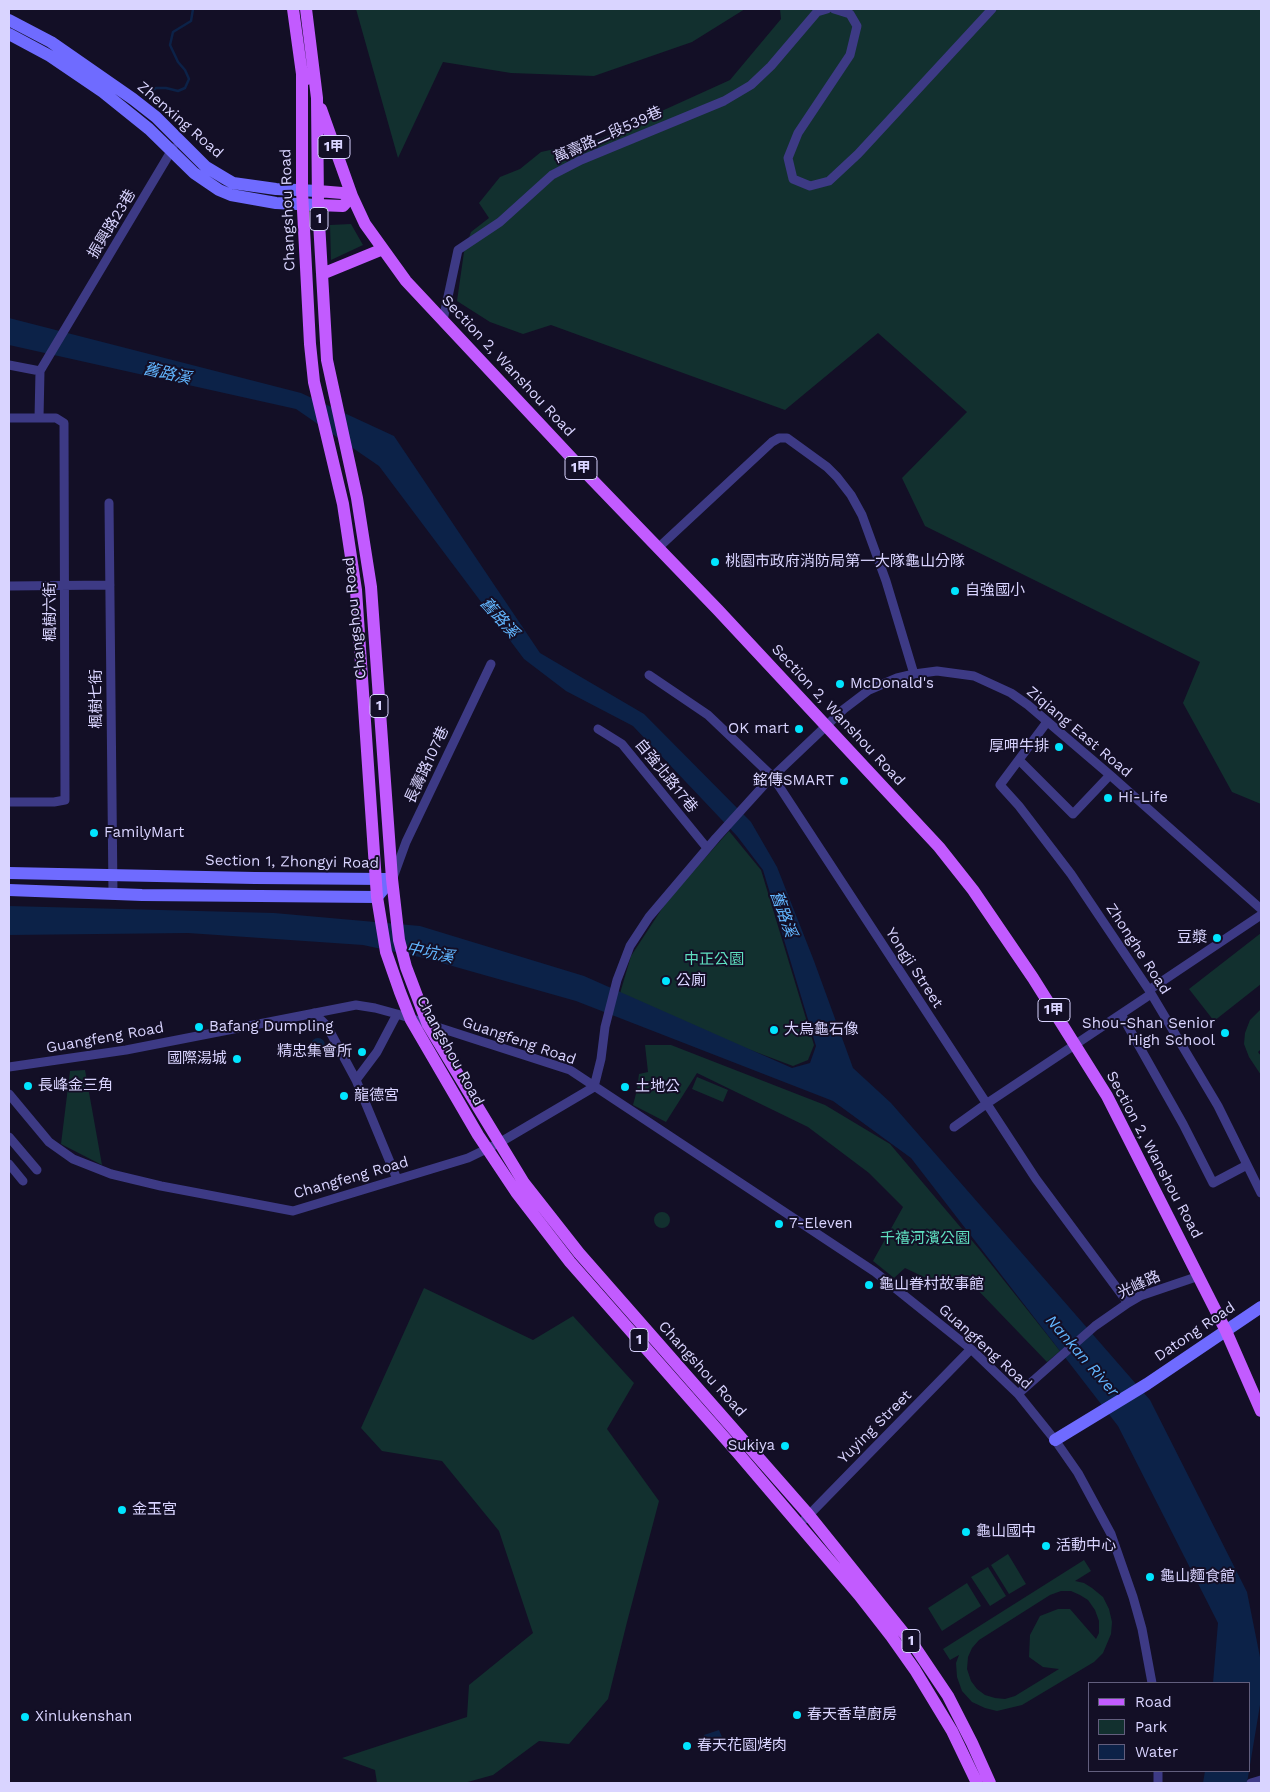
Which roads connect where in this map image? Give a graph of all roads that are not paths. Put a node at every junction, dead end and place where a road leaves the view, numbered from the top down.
1 (293, 9) edge
2 (306, 9) edge
3 (826, 9) edge
4 (834, 9) edge
5 (992, 9) edge
6 (9, 20) edge
7 (9, 34) edge
8 (302, 74) junction
9 (317, 98) junction
10 (179, 140) junction
11 (171, 151) junction
12 (302, 191) junction
13 (318, 191) junction
14 (352, 196) junction
15 (303, 205) junction
16 (318, 205) junction
17 (383, 249) junction
18 (322, 274) junction
19 (443, 320) junction
20 (9, 365) edge
21 (40, 371) junction
22 (9, 418) edge
23 (39, 418) junction
24 (109, 503) dead end
25 (658, 548) junction
26 (110, 585) junction
27 (9, 586) edge
28 (64, 586) junction
29 (491, 664) dead end
30 (914, 674) junction
31 (649, 675) dead end
32 (1047, 722) junction
33 (826, 727) junction
34 (598, 729) dead end
35 (1019, 760) junction
36 (1110, 775) junction
37 (773, 777) junction
38 (9, 802) edge
39 (707, 848) junction
40 (9, 873) edge
41 (112, 875) junction
42 (392, 879) junction
43 (376, 880) junction
44 (9, 890) edge
45 (113, 894) junction
46 (377, 897) junction
47 (1261, 909) edge
48 (1261, 915) edge
49 (1150, 992) junction
50 (314, 1013) junction
51 (397, 1014) junction
52 (1121, 1014) junction
53 (412, 1020) junction
54 (428, 1025) junction
55 (1075, 1044) junction
56 (9, 1067) edge
57 (356, 1080) junction
58 (594, 1087) junction
59 (9, 1094) edge
60 (986, 1104) junction
61 (954, 1128) dead end
62 (9, 1137) edge
63 (498, 1143) junction
64 (486, 1149) junction
65 (9, 1164) edge
66 (1247, 1165) junction
67 (38, 1170) dead end
68 (397, 1179) junction
69 (23, 1181) dead end
70 (1261, 1193) edge
71 (1198, 1276) junction
72 (594, 1280) junction
73 (1128, 1303) junction
74 (1261, 1307) edge
75 (1226, 1331) junction
76 (971, 1349) junction
77 (1018, 1394) junction
78 (1261, 1411) edge
79 (1055, 1440) junction
80 (808, 1514) junction
81 (799, 1525) junction
82 (1152, 1682) edge
83 (1261, 1780) edge
84 (977, 1783) edge
85 (990, 1783) edge
86 (1250, 1783) edge

1 - 8 main road, Section 2, Wanshou Road / 1
2 - 9 main road, Section 2, Wanshou Road / 1
3 - 19 street, 萬壽路二段539巷
4 - 5 street
6 - 10 street, Zhenxing Road
7 - 11 street, Zhenxing Road
8 - 9 main road, Section 2, Wanshou Road / 1甲
8 - 12 main road, Changshou Road / 1
9 - 13 main road, Changshou Road / 1
9 - 14 main road, Section 2, Wanshou Road / 1甲
10 - 11 street, 振興路23巷
10 - 12 street, Zhenxing Road
11 - 15 street, Zhenxing Road
11 - 21 street, 振興路23巷
12 - 13 street, Zhenxing Road
12 - 15 main road, Changshou Road / 1
13 - 14 main road
13 - 16 main road, Changshou Road / 1
14 - 16 main road
14 - 17 main road, Section 2, Wanshou Road / 1甲
15 - 16 street, Zhenxing Road
15 - 43 main road, Changshou Road / 1
16 - 18 main road, Changshou Road / 1
17 - 18 main road
17 - 19 main road, Section 2, Wanshou Road / 1甲
18 - 42 main road, Changshou Road / 1
19 - 25 main road, Section 2, Wanshou Road / 1甲
20 - 21 street
21 - 23 street
22 - 23 street
23 - 28 street, 楓樹六街
24 - 26 street, 楓樹七街
25 - 30 street
25 - 33 main road, Section 2, Wanshou Road / 1甲
26 - 28 street
26 - 41 street, 楓樹七街
27 - 28 street
28 - 38 street, 楓樹六街
29 - 42 street, 長壽路107巷
30 - 32 street, Ziqiang East Road
30 - 33 street, Ziqiang East Road
31 - 37 street, Yongji Street
32 - 35 street
32 - 36 street, Ziqiang East Road
33 - 37 street, Ziqiang East Road
33 - 55 main road, Section 2, Wanshou Road / 1甲
34 - 39 street, 自強北路17巷
35 - 36 street
35 - 49 street, Zhonghe Road
36 - 47 street, Ziqiang East Road
37 - 39 street, Ziqiang East Road
37 - 60 street, Yongji Street
39 - 58 street, Ziqiang East Road
40 - 41 street, Section 1, Zhongyi Road
41 - 43 street, Section 1, Zhongyi Road
41 - 45 street, 楓樹七街
42 - 43 street, Section 1, Zhongyi Road
42 - 46 street, Section 1, Zhongyi Road
42 - 54 main road, Changshou Road / 1
43 - 46 main road, Changshou Road / 1
44 - 45 street
45 - 46 street
46 - 53 main road, Changshou Road / 1
48 - 49 street
49 - 52 street
49 - 66 street, Zhonghe Road
50 - 51 street, Guangfeng Road
50 - 56 street, Guangfeng Road
50 - 57 street
51 - 53 street, Guangfeng Road
51 - 57 street
52 - 55 street
52 - 66 street
53 - 54 street, Guangfeng Road
53 - 64 main road, Changshou Road / 1
54 - 58 street, Guangfeng Road
54 - 63 main road, Changshou Road / 1
55 - 60 street
55 - 71 main road, Section 2, Wanshou Road / 1甲
57 - 68 street
58 - 63 street, Changfeng Road
58 - 76 street, Guangfeng Road
59 - 68 street, Changfeng Road
60 - 61 street
60 - 73 street, Yongji Street
62 - 67 street
63 - 64 street, Changfeng Road
63 - 72 main road, Changshou Road / 1
64 - 68 street, Changfeng Road
64 - 72 main road, Changshou Road / 1
65 - 69 street
66 - 70 street, Zhonghe Road
71 - 73 street, 光峰路
71 - 75 main road, Section 2, Wanshou Road / 1甲
72 - 80 main road, Changshou Road / 1
72 - 81 main road, Changshou Road / 1
73 - 77 street, 光峰路
74 - 75 street, Datong Road
75 - 78 main road, Section 2, Wanshou Road / 1甲
75 - 79 street, Datong Road
76 - 77 street, Guangfeng Road
76 - 80 street, Yuying Street
77 - 79 street, Guangfeng Road
79 - 82 street, Guangfeng Road
80 - 81 street, Yuying Street
80 - 85 main road, Changshou Road / 1
81 - 84 main road, Changshou Road / 1
83 - 86 street

